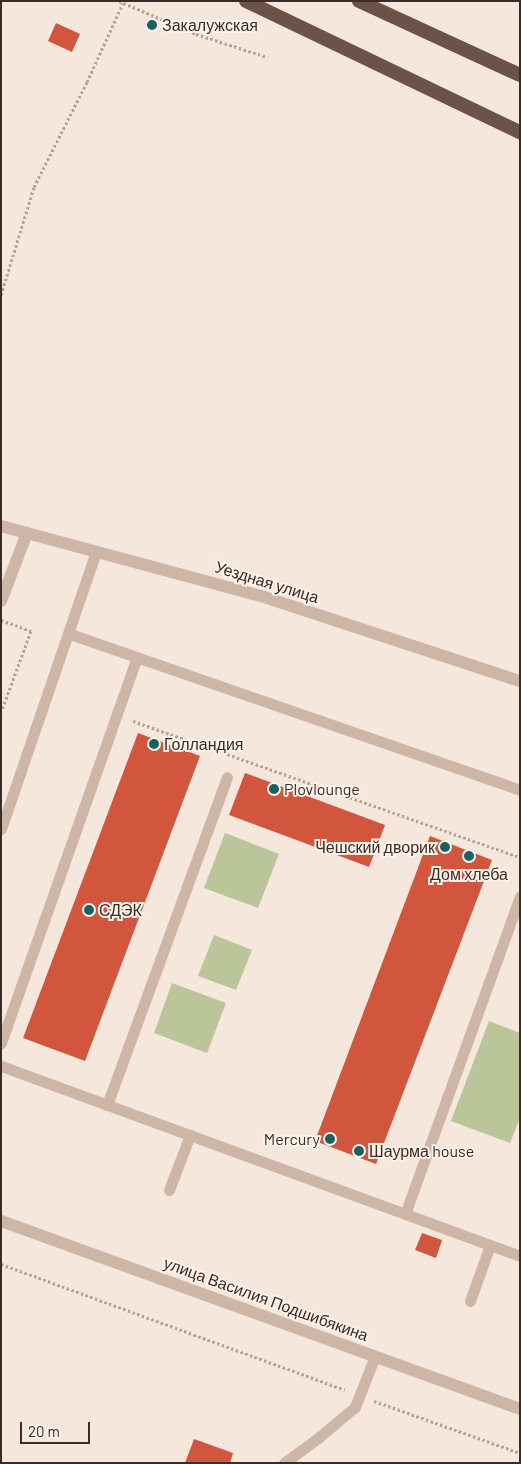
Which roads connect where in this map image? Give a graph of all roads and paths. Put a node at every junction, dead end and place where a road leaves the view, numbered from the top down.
1 (246, 1) edge
2 (359, 1) edge
3 (121, 2) edge
4 (267, 57) dead end
5 (520, 75) edge
6 (520, 132) edge
7 (1, 295) edge
8 (1, 526) edge
9 (27, 533) junction
10 (96, 551) junction
11 (1, 601) edge
12 (1, 620) edge
13 (70, 634) junction
14 (137, 657) junction
15 (520, 681) edge
16 (1, 712) edge
17 (130, 720) dead end
18 (226, 777) dead end
19 (520, 790) edge
20 (1, 829) edge
21 (520, 857) edge
22 (520, 896) edge
23 (1, 1043) edge
24 (1, 1066) edge
25 (107, 1105) junction
26 (190, 1136) junction
27 (170, 1190) dead end
28 (405, 1214) junction
29 (1, 1221) edge
30 (490, 1245) junction
31 (520, 1256) edge
32 (1, 1264) edge
33 (470, 1301) dead end
34 (375, 1356) junction
35 (359, 1395) junction
36 (520, 1409) edge
37 (520, 1453) edge
38 (284, 1463) edge

1 - 6 highway
2 - 5 highway
3 - 4 path
3 - 7 path
8 - 9 street, Уездная улица
9 - 10 street, Уездная улица
9 - 11 street
10 - 13 lane
10 - 15 street, Уездная улица
12 - 16 path
13 - 14 lane
13 - 20 lane
14 - 19 lane
14 - 23 lane
17 - 21 path
18 - 25 lane
22 - 28 lane
24 - 25 lane
25 - 26 lane
26 - 27 lane
26 - 28 lane
28 - 30 lane
29 - 34 street, улица Василия Подшибякина
30 - 31 lane
30 - 33 lane
32 - 35 path
34 - 35 lane
34 - 36 street, улица Василия Подшибякина
35 - 37 path
35 - 38 lane

